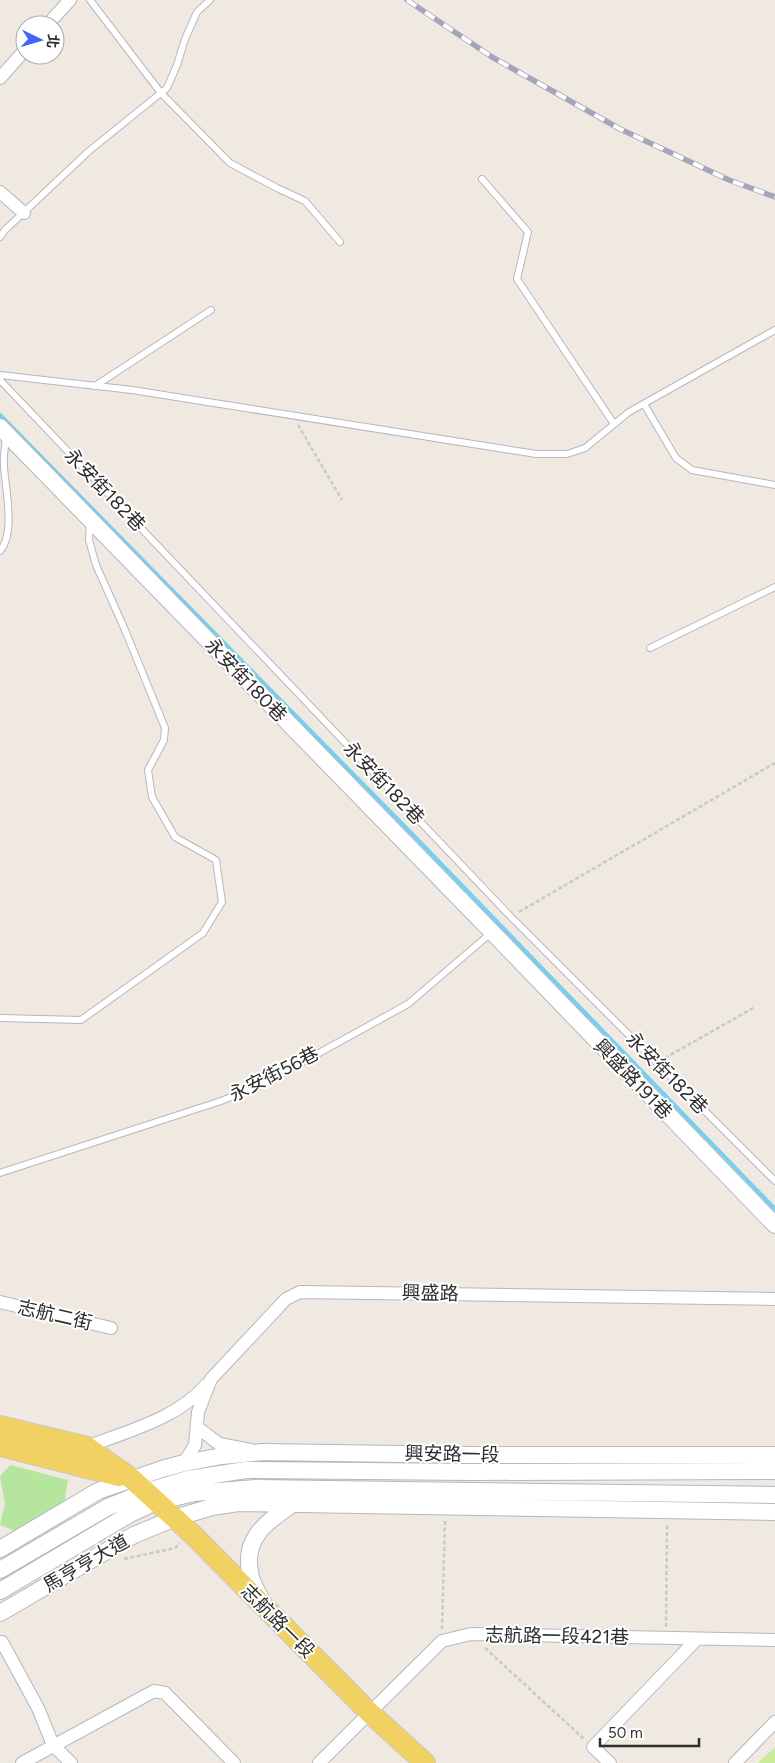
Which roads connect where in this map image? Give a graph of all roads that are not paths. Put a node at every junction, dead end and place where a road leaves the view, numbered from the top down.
1 (70, 0) edge
2 (90, 0) edge
3 (210, 0) edge
4 (56, 15) edge
5 (15, 61) edge
6 (0, 78) edge
7 (161, 92) junction
8 (482, 179) dead end
9 (0, 192) edge
10 (24, 212) junction
11 (0, 237) edge
12 (340, 242) dead end
13 (211, 310) dead end
14 (775, 330) edge
15 (0, 374) edge
16 (0, 380) edge
17 (95, 386) junction
18 (644, 404) junction
19 (614, 424) junction
20 (3, 431) edge
21 (775, 485) edge
22 (90, 518) junction
23 (0, 551) edge
24 (775, 586) edge
25 (650, 648) dead end
26 (492, 932) junction
27 (0, 1018) edge
28 (0, 1173) edge
29 (775, 1180) edge
30 (775, 1225) edge
31 (775, 1299) edge
32 (0, 1302) edge
33 (110, 1328) dead end
34 (211, 1380) junction
35 (0, 1426) edge
36 (197, 1428) junction
37 (0, 1446) edge
38 (87, 1447) junction
39 (263, 1452) junction
40 (775, 1455) edge
41 (184, 1463) junction
42 (446, 1463) junction
43 (668, 1463) junction
44 (775, 1471) edge
45 (309, 1489) junction
46 (144, 1491) junction
47 (775, 1496) edge
48 (445, 1498) junction
49 (668, 1503) junction
50 (293, 1504) junction
51 (775, 1512) edge
52 (174, 1518) junction
53 (0, 1549) edge
54 (0, 1570) edge
55 (0, 1591) edge
56 (265, 1608) junction
57 (0, 1613) edge
58 (697, 1639) junction
59 (775, 1640) edge
60 (2, 1642) dead end
61 (369, 1712) junction
62 (775, 1722) edge
63 (53, 1745) junction
64 (22, 1763) edge
65 (71, 1763) edge
66 (234, 1763) edge
67 (318, 1763) edge
68 (425, 1763) edge
69 (610, 1763) edge
70 (736, 1763) edge

1 - 4 street
2 - 7 lane
3 - 7 lane
5 - 6 street
7 - 10 lane
7 - 12 lane
8 - 19 lane
9 - 10 street
10 - 11 lane
13 - 17 lane
14 - 18 lane
15 - 17 lane
16 - 29 lane, 永安街182巷
17 - 19 lane
18 - 19 lane
18 - 21 lane
20 - 22 street, 永安街180巷
20 - 23 lane
22 - 26 street, 永安街180巷
22 - 27 lane
24 - 25 lane
26 - 28 lane, 永安街56巷
26 - 30 street, 興盛路191巷
31 - 34 street, 興盛路
32 - 33 street, 志航二街
34 - 36 street, 興盛路
34 - 38 street
35 - 38 main road, 志航路一段
36 - 39 street
36 - 41 street, 興盛路
37 - 46 main road, 志航路一段
38 - 46 main road, 志航路一段
39 - 41 street, 興安路一段
39 - 42 street, 興安路一段
40 - 43 street, 興安路一段
41 - 46 street, 興安路一段
42 - 43 street, 興安路一段
42 - 46 street, 興安路一段
43 - 44 street, 興安路一段
45 - 46 street, 興安路一段
45 - 48 street, 興安路一段
45 - 50 street
46 - 52 main road, 志航路一段
46 - 53 street
46 - 54 street, 馬亨亨大道
46 - 55 street, 馬亨亨大道
47 - 49 street, 興安路一段
48 - 49 street, 興安路一段
48 - 50 street, 興安路一段
49 - 51 street, 興安路一段
50 - 52 street, 興安路一段
50 - 56 street
52 - 56 main road, 志航路一段
52 - 57 street, 馬亨亨大道
56 - 61 main road, 志航路一段
58 - 59 street, 志航路一段421巷
58 - 61 street, 志航路一段421巷
58 - 69 street
60 - 63 street
61 - 67 street
61 - 68 main road, 志航路一段
62 - 70 street
63 - 64 street
63 - 65 street
63 - 66 street

